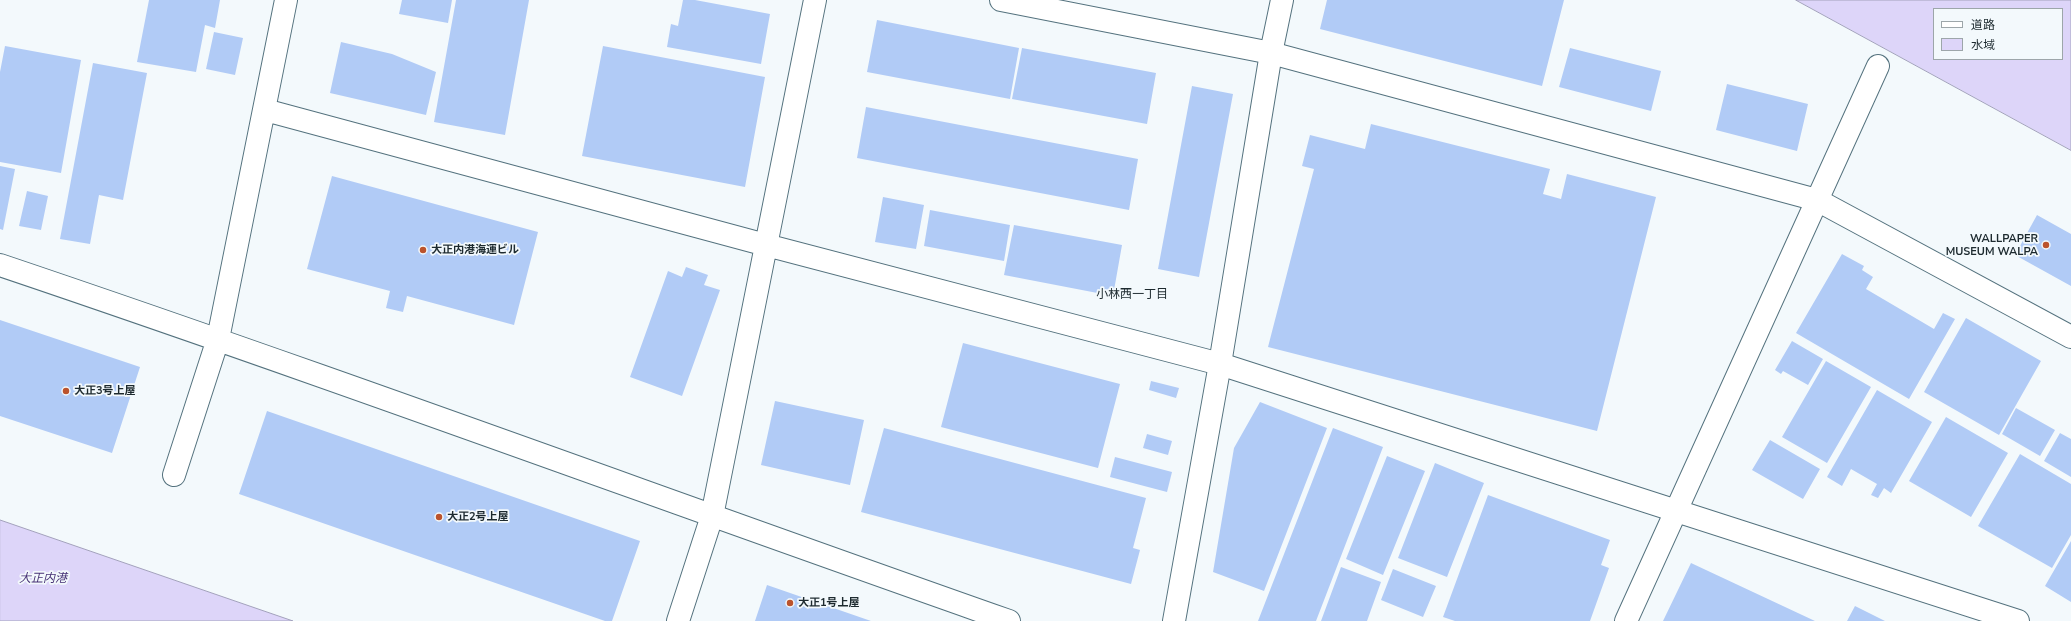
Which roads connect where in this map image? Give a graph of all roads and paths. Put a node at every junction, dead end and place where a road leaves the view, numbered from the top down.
1 (286, 0) edge
2 (815, 0) edge
3 (1001, 0) edge
4 (1282, 0) edge
5 (1271, 53) junction
6 (1878, 66) dead end
7 (264, 110) junction
8 (1817, 200) junction
9 (766, 245) junction
10 (0, 265) edge
11 (2071, 337) edge
12 (218, 338) junction
13 (1220, 364) junction
14 (174, 475) dead end
15 (1676, 511) junction
16 (712, 516) junction
17 (997, 619) edge
18 (678, 621) edge
19 (1174, 621) edge
20 (1626, 621) edge
21 (2018, 621) edge

1 - 7 street
2 - 9 street
3 - 5 street
4 - 5 street
5 - 8 street
5 - 13 street
6 - 8 street
7 - 9 street
7 - 12 street
8 - 11 street
8 - 15 street
9 - 13 street
9 - 16 street
10 - 12 street
12 - 14 street
12 - 16 street
13 - 15 street
13 - 19 street
15 - 20 street
15 - 21 street
16 - 17 street
16 - 18 street

